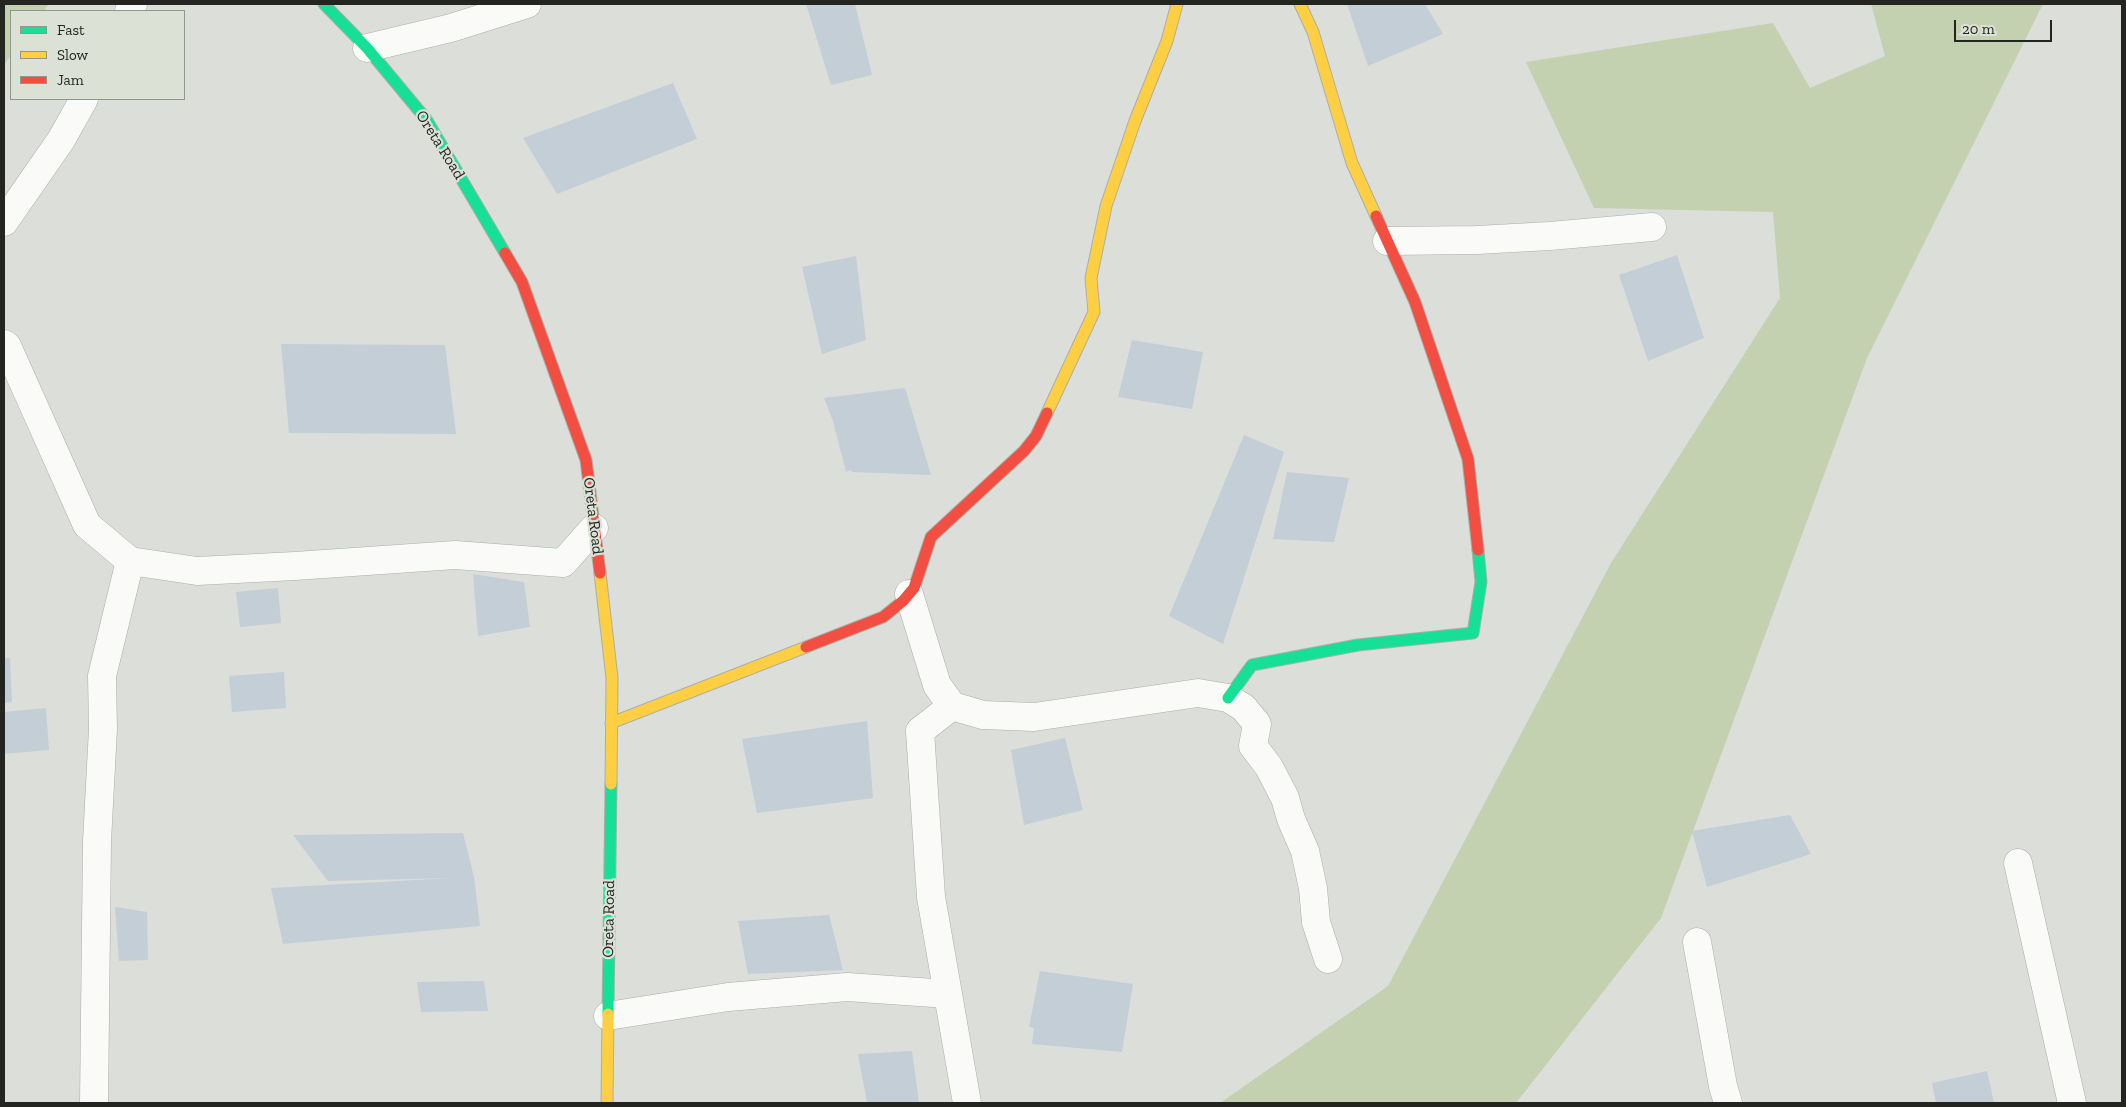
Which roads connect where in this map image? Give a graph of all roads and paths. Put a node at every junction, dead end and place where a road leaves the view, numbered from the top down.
1 (324, 4) edge
2 (527, 4) edge
3 (1177, 4) edge
4 (1300, 4) edge
5 (367, 48) junction
6 (83, 100) edge
7 (4, 222) edge
8 (1652, 227) dead end
9 (1387, 241) junction
10 (4, 344) edge
11 (594, 528) junction
12 (130, 561) junction
13 (909, 594) junction
14 (1228, 698) junction
15 (952, 706) junction
16 (611, 723) junction
17 (2018, 862) dead end
18 (1697, 942) dead end
19 (1328, 959) dead end
20 (948, 994) junction
21 (608, 1016) junction
22 (94, 1103) edge
23 (607, 1103) edge
24 (967, 1103) edge
25 (1728, 1103) edge
26 (2072, 1103) edge

1 - 5 street, Oreta Road
2 - 5 street
3 - 13 street
4 - 9 street
5 - 11 street, Oreta Road
6 - 7 street
8 - 9 street
9 - 14 street
10 - 12 street
11 - 12 street
11 - 16 street, Oreta Road
12 - 22 street
13 - 15 street
13 - 16 street
14 - 15 street
14 - 19 street
15 - 20 street
16 - 21 street, Oreta Road
17 - 26 street
18 - 25 street
20 - 21 street
20 - 24 street
21 - 23 street, Oreta Road

